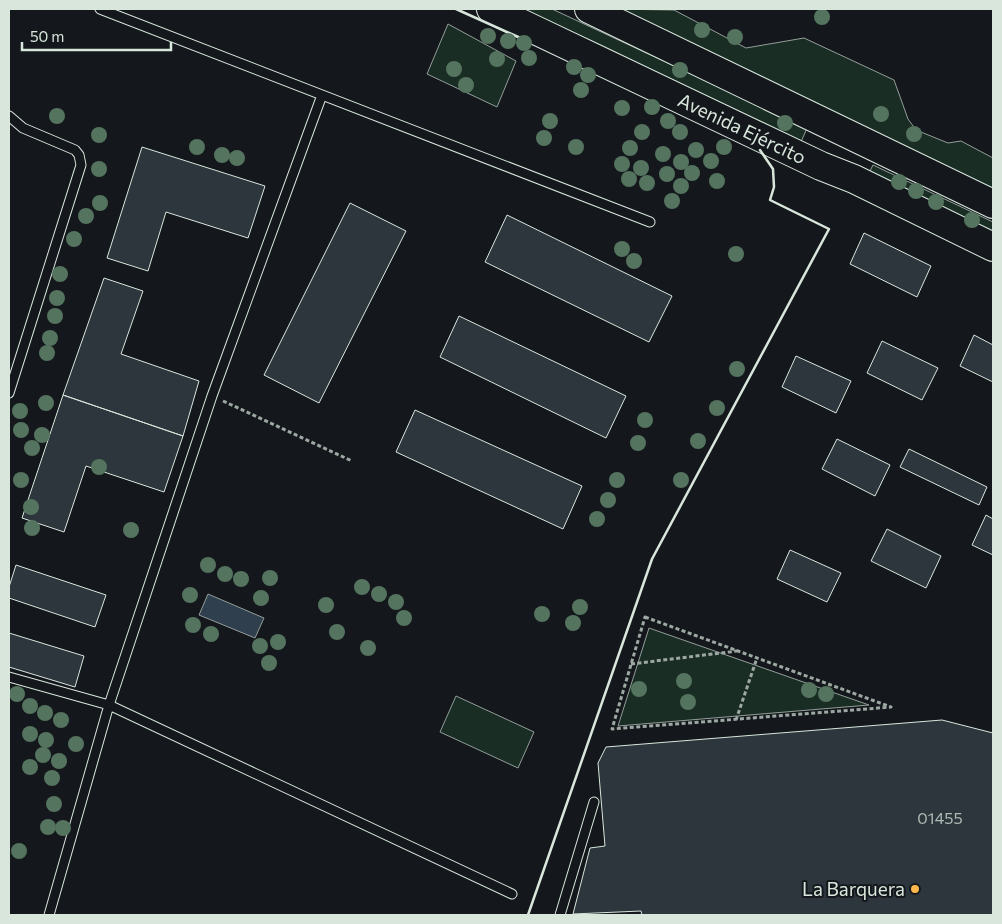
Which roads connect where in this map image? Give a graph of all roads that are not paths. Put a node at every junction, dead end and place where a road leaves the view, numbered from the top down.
1 (100, 9) edge
2 (491, 9) edge
3 (589, 9) edge
4 (322, 95) junction
5 (9, 116) edge
6 (851, 136) junction
7 (834, 171) junction
8 (993, 204) edge
9 (650, 222) dead end
10 (993, 246) edge
11 (9, 393) edge
12 (9, 677) edge
13 (109, 705) junction
14 (594, 802) dead end
15 (512, 894) dead end
16 (49, 915) edge
17 (560, 915) edge

1 - 4 lane
2 - 7 highway, Avenida Ejército
3 - 6 highway
4 - 9 lane
4 - 13 lane
5 - 11 lane
6 - 7 highway
6 - 8 highway
7 - 10 highway, Avenida Ejército
12 - 13 lane
13 - 15 lane
13 - 16 lane
14 - 17 lane

